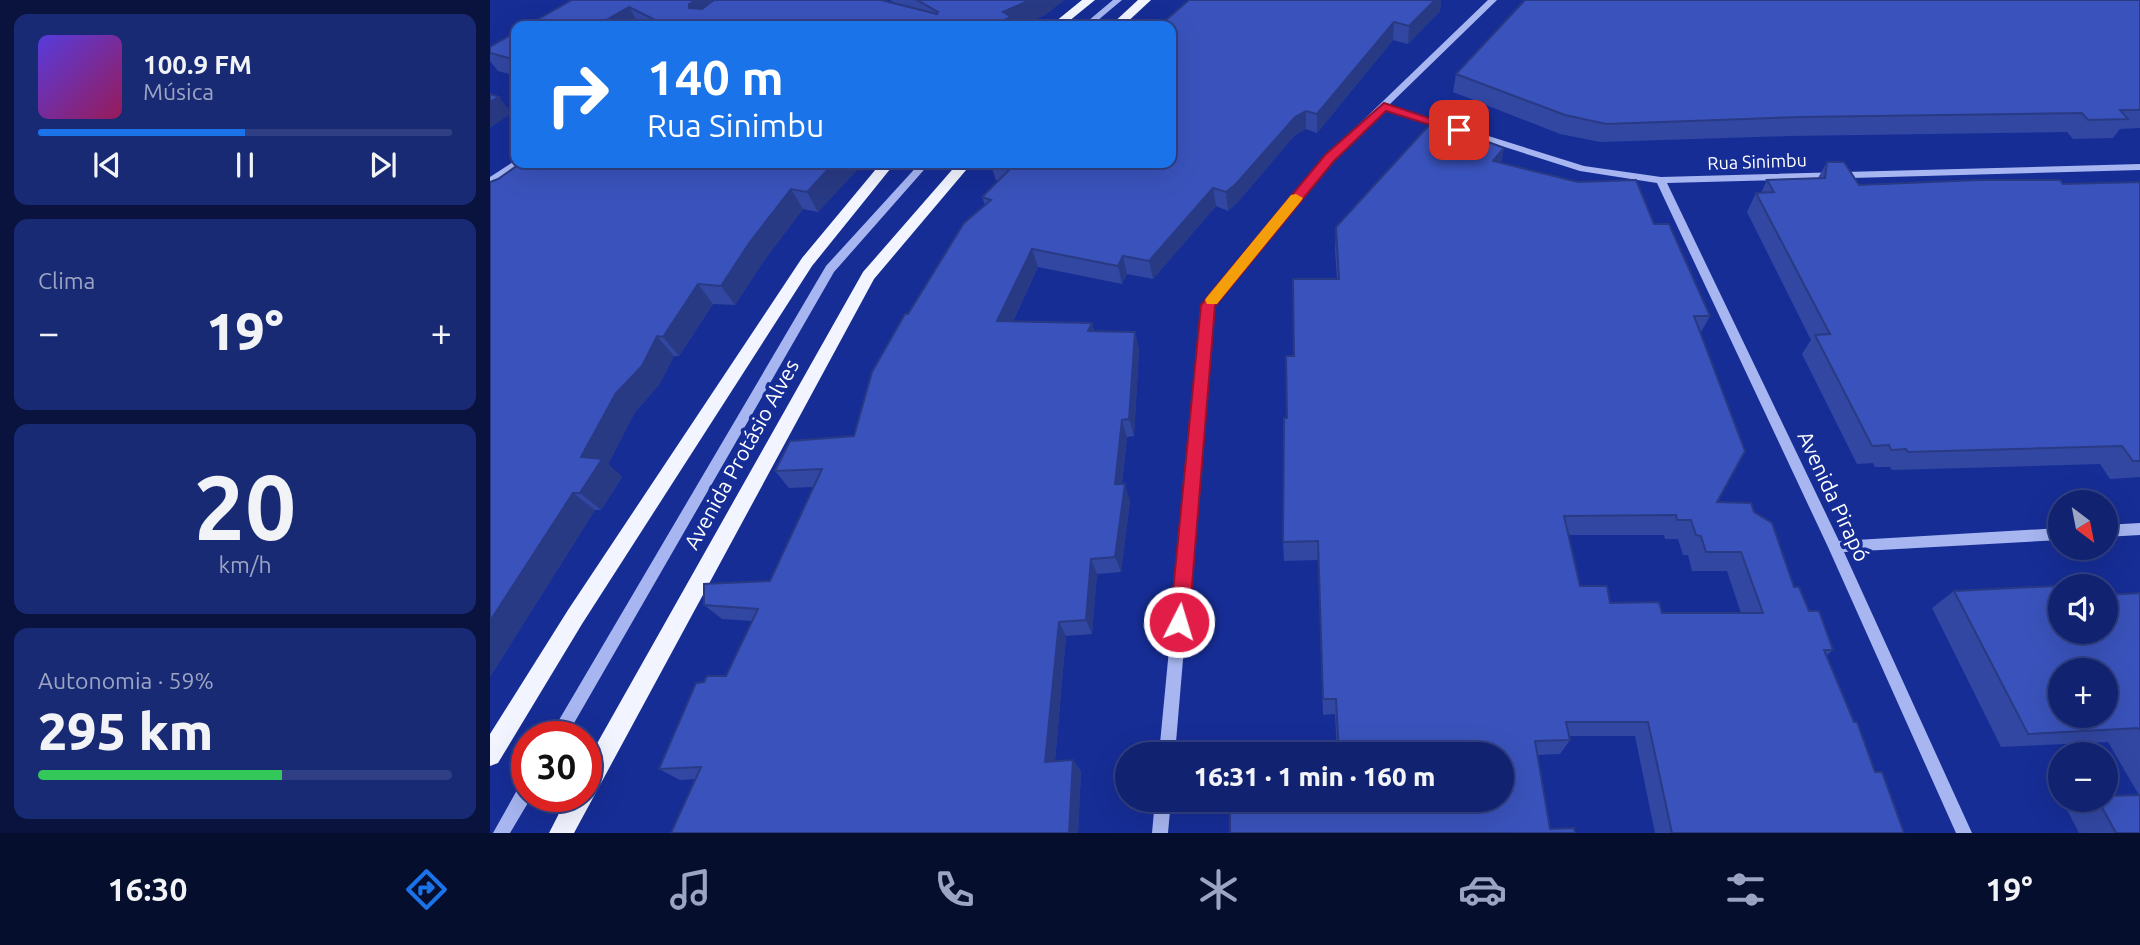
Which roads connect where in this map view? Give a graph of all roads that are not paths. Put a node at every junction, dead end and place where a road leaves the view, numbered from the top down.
1 (1089, 0) edge
2 (1145, 0) edge
3 (1493, 0) edge
4 (1117, 1) edge
5 (1062, 21) edge
6 (1092, 21) edge
7 (1122, 21) edge
8 (1384, 106) junction
9 (511, 167) edge
10 (2140, 167) edge
11 (884, 168) edge
12 (921, 168) edge
13 (961, 168) edge
14 (1661, 180) junction
15 (490, 182) edge
16 (2140, 529) edge
17 (2118, 530) edge
18 (2048, 535) edge
19 (1835, 547) junction
20 (566, 721) edge
21 (1168, 742) edge
22 (490, 755) edge
23 (602, 757) edge
24 (513, 812) edge
25 (572, 812) edge
26 (1162, 812) edge
27 (501, 833) edge
28 (561, 833) edge
29 (1160, 833) edge
30 (1964, 833) edge

1 - 5 main road
2 - 7 main road
3 - 8 street
4 - 6 street
8 - 14 street, Rua Sinimbu
8 - 21 street
9 - 15 street
10 - 14 street, Rua Sinimbu
11 - 22 main road, Avenida Protásio Alves
12 - 20 street
13 - 23 main road, Avenida Protásio Alves
14 - 19 street, Avenida Pirapó
16 - 17 street
18 - 19 street
19 - 30 street, Avenida Pirapó
24 - 27 lane
25 - 28 main road
26 - 29 street

